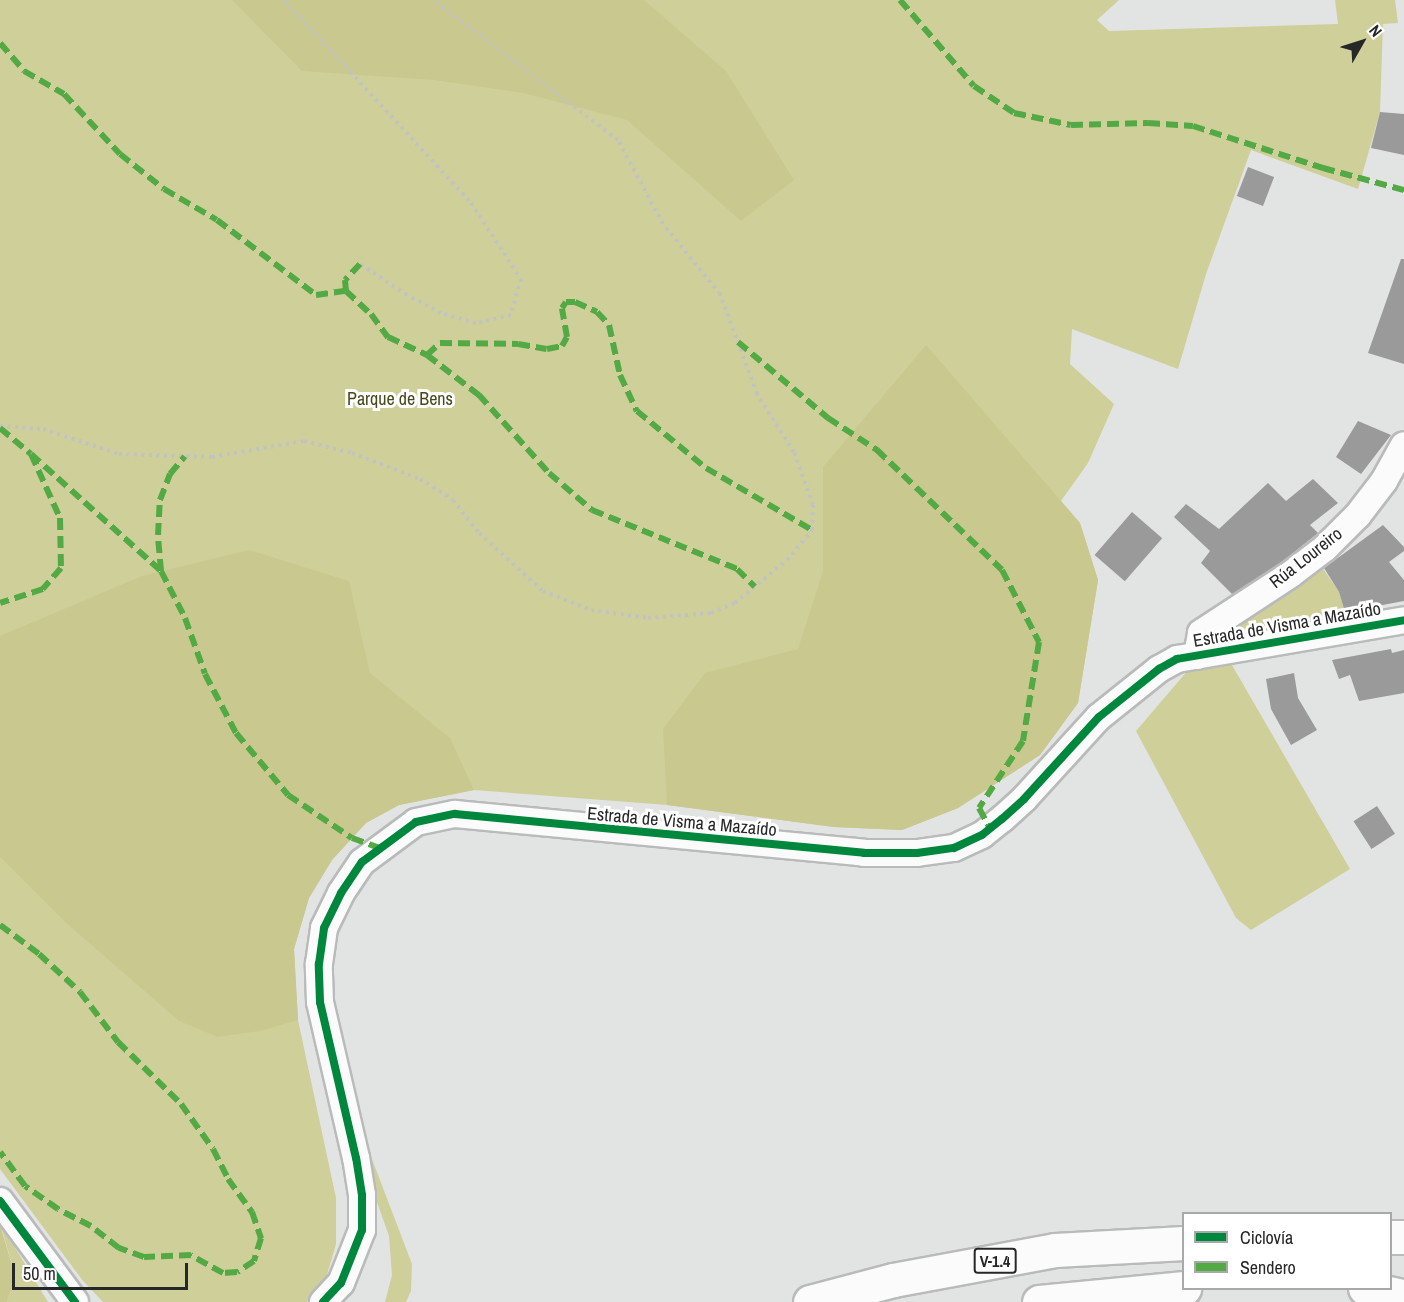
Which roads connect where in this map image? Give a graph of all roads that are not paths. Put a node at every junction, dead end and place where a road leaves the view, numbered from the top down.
1 (1404, 446) edge
2 (1404, 620) edge
3 (1197, 656) junction
4 (0, 1201) edge
5 (1182, 1243) edge
6 (1182, 1288) edge
7 (1375, 1290) edge
8 (1404, 1296) edge
9 (75, 1302) edge
10 (323, 1302) edge
11 (810, 1302) edge
12 (1039, 1302) edge

1 - 3 street, Rúa Loureiro
2 - 3 street, Estrada de Visma a Mazaído
3 - 10 street, Estrada de Visma a Mazaído
4 - 9 street
5 - 11 highway, V-1.4
6 - 12 highway
7 - 8 highway

